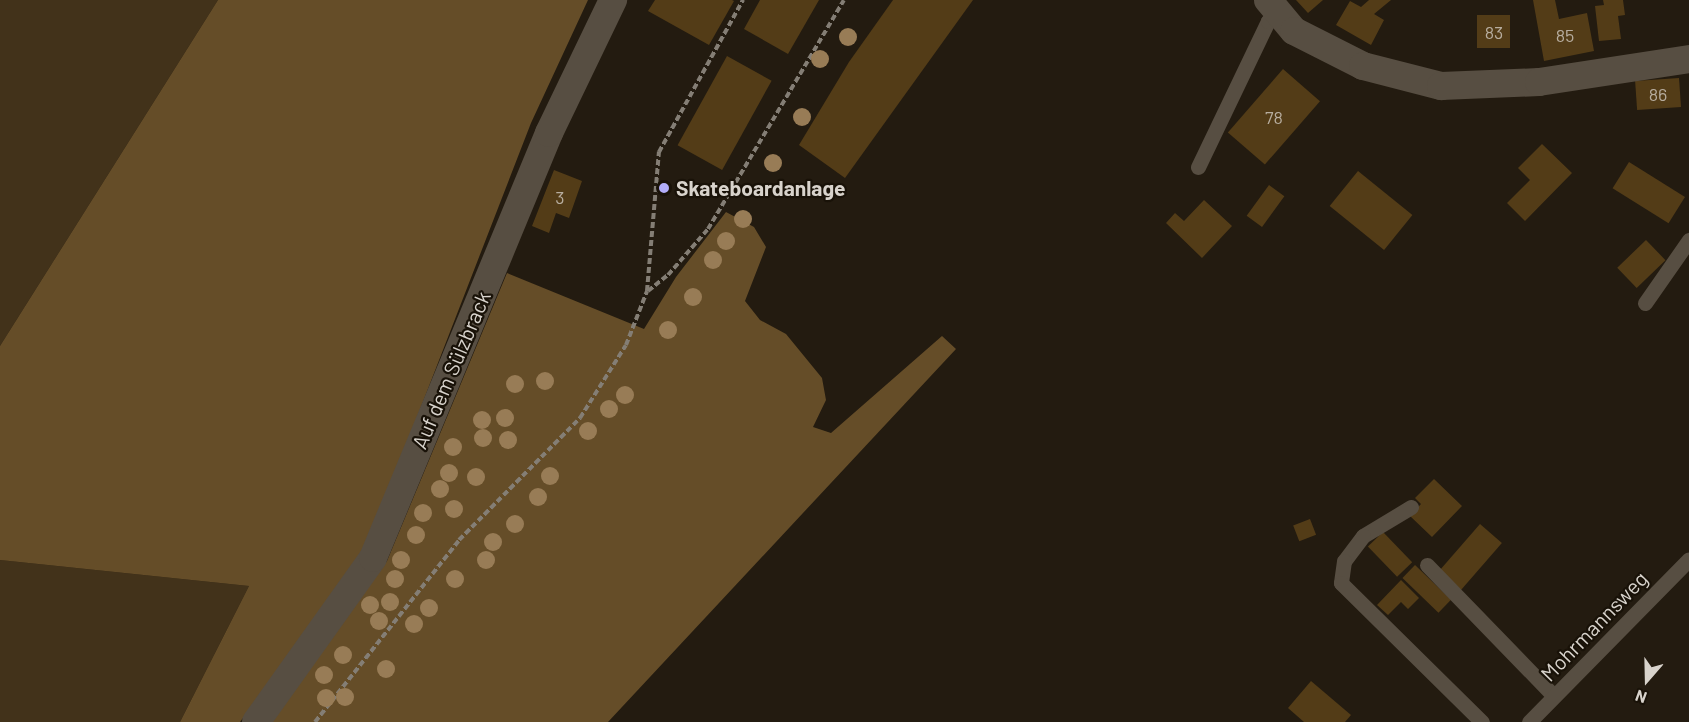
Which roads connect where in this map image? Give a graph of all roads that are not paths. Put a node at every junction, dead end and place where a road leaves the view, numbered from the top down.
1 (613, 0) edge
2 (1274, 6) edge
3 (1689, 59) edge
4 (1198, 167) dead end
5 (1689, 240) edge
6 (1645, 303) dead end
7 (1410, 507) dead end
8 (1689, 559) edge
9 (1427, 565) dead end
10 (1554, 696) junction
11 (256, 722) edge
12 (1482, 722) edge
13 (1529, 722) edge

1 - 11 street, Auf dem Sülzbrack
2 - 3 street
2 - 4 lane
5 - 6 lane
7 - 12 lane
8 - 10 lane, Mohrmannsweg
9 - 10 lane
10 - 13 lane, Mohrmannsweg

